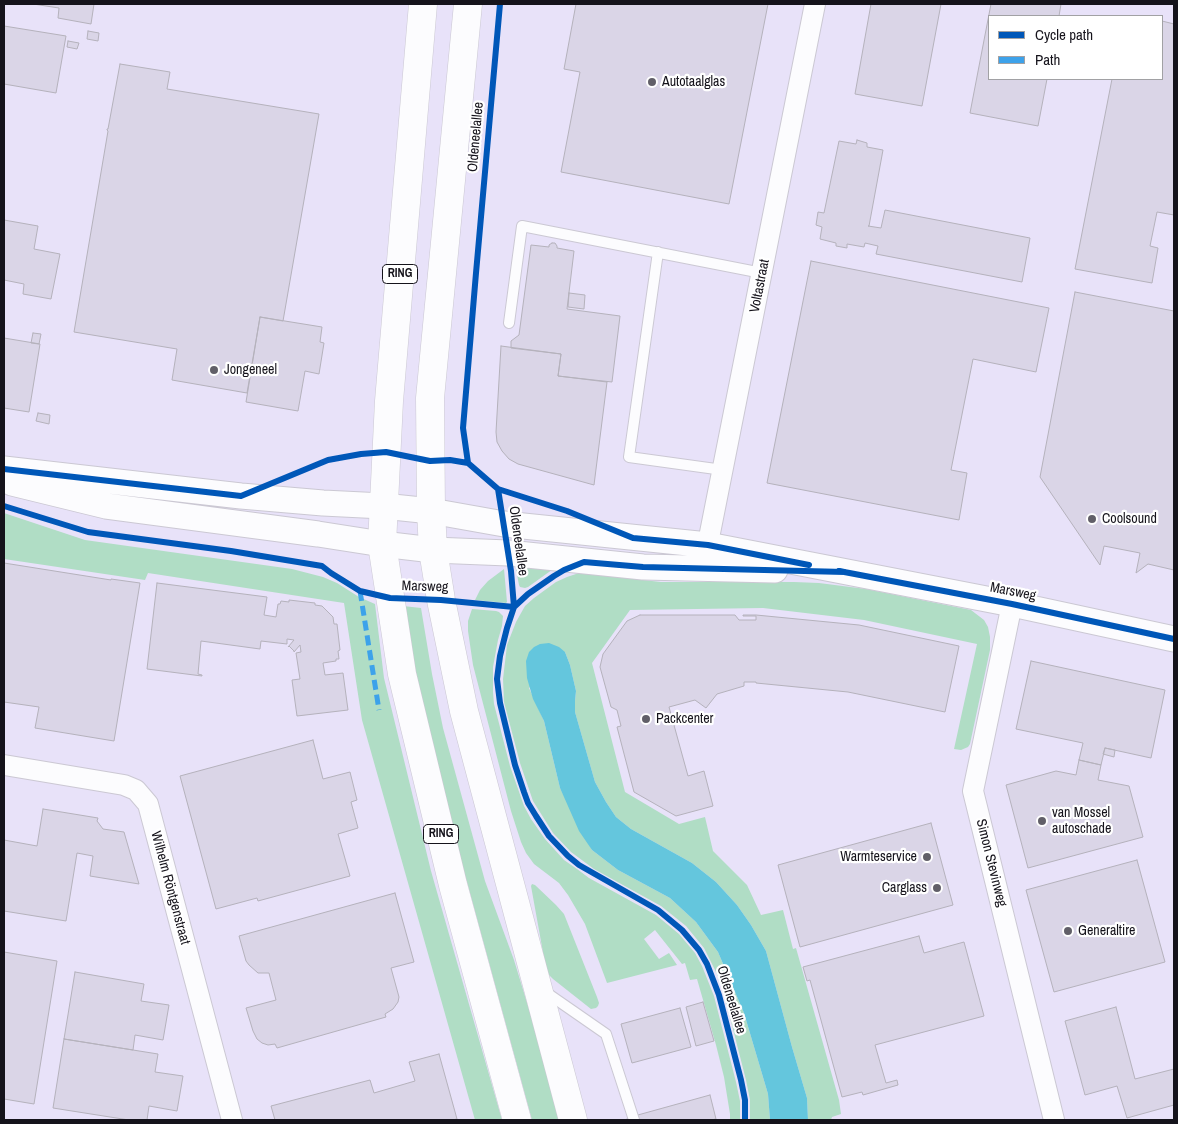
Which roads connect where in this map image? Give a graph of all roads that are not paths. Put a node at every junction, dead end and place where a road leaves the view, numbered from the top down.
1 (423, 4) edge
2 (468, 4) edge
3 (815, 4) edge
4 (658, 252) junction
5 (762, 273) junction
6 (509, 323) dead end
7 (4, 468) edge
8 (723, 470) junction
9 (4, 481) edge
10 (383, 506) junction
11 (431, 511) junction
12 (382, 544) junction
13 (433, 550) junction
14 (706, 557) junction
15 (1012, 604) junction
16 (1174, 639) edge
17 (4, 765) edge
18 (538, 987) junction
19 (232, 1120) edge
20 (517, 1120) edge
21 (573, 1120) edge
22 (634, 1120) edge
23 (1054, 1120) edge

1 - 10 main road, RING
2 - 11 main road, Oldeneelallee
3 - 5 street, Voltastraat
4 - 5 lane
4 - 6 lane
4 - 8 lane
5 - 8 street, Voltastraat
7 - 10 street, Marsweg
8 - 14 street, Voltastraat
9 - 12 street, Marsweg
10 - 11 street, Marsweg
10 - 12 main road, RING
11 - 13 main road, Oldeneelallee
11 - 14 street, Marsweg
12 - 13 street, Marsweg
12 - 20 main road, RING
13 - 14 street, Marsweg
13 - 18 main road, Oldeneelallee
14 - 15 street, Marsweg
15 - 16 street, Marsweg
15 - 23 street, Simon Stevinweg
17 - 19 street, Wilhelm Röntgenstraat
18 - 21 main road, Oldeneelallee
18 - 22 lane

